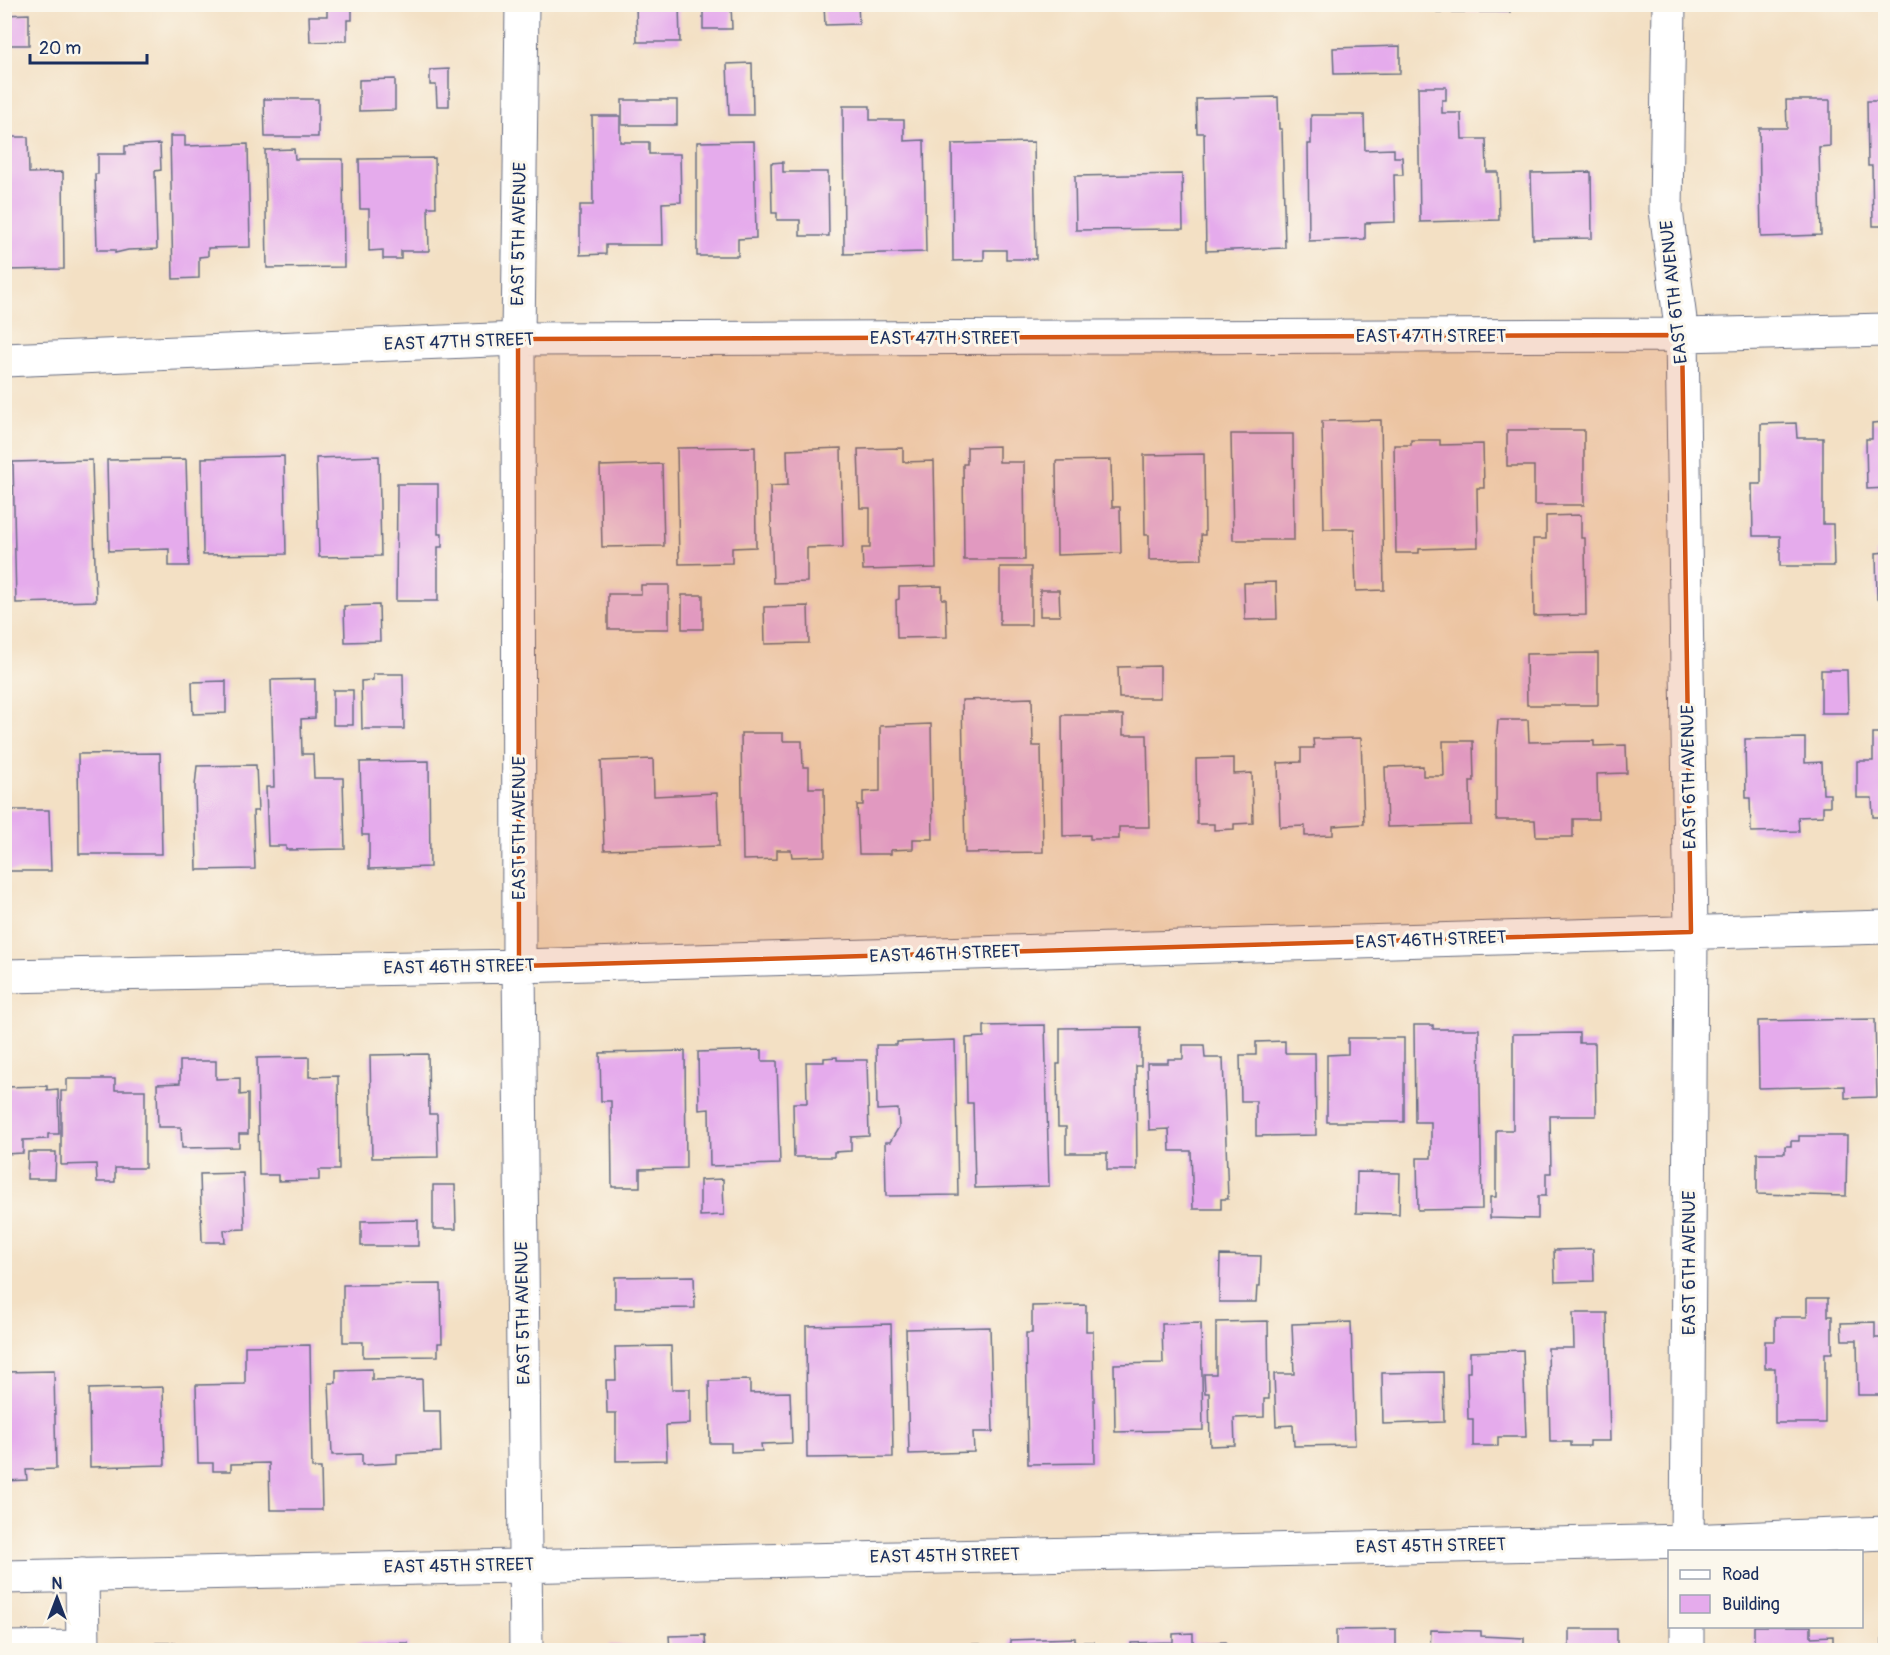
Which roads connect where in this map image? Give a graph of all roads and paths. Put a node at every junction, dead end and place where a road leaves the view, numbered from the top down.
1 (522, 4) edge
2 (1669, 4) edge
3 (1886, 330) edge
4 (1682, 335) junction
5 (518, 339) junction
6 (4, 360) edge
7 (1886, 927) edge
8 (1691, 932) junction
9 (519, 966) junction
10 (4, 976) edge
11 (1886, 1533) edge
12 (1687, 1546) edge
13 (527, 1564) junction
14 (82, 1575) junction
15 (4, 1577) edge
16 (1687, 1628) edge
17 (4, 1648) edge
18 (526, 1650) edge
19 (1687, 1650) edge

1 - 5 street, EAST 5TH AVENUE
2 - 4 street, EAST 6TH AVENUE
3 - 4 street, EAST 47TH STREET
4 - 5 street, EAST 47TH STREET
4 - 8 street, EAST 6TH AVENUE
5 - 6 street, EAST 47TH STREET
5 - 9 street, EAST 5TH AVENUE
7 - 8 street, EAST 46TH STREET
8 - 9 street, EAST 46TH STREET
8 - 12 street, EAST 6TH AVENUE
9 - 10 street, EAST 46TH STREET
9 - 13 street, EAST 5TH AVENUE
11 - 12 street, EAST 45TH STREET
12 - 13 street, EAST 45TH STREET
13 - 14 street, EAST 45TH STREET
13 - 18 street, EAST 5TH AVENUE
14 - 15 street, EAST 45TH STREET
14 - 17 street
16 - 19 street

